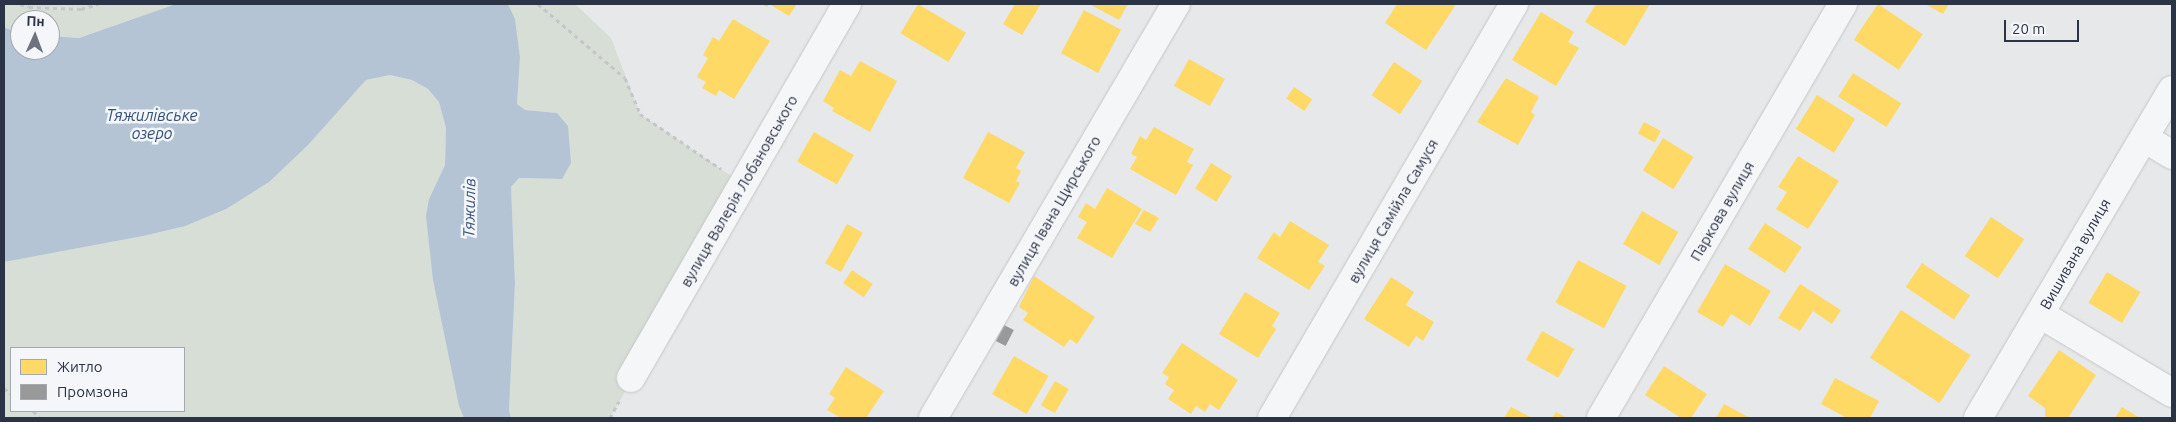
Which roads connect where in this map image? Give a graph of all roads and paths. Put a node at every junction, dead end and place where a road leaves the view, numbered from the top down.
1 (20, 4) edge
2 (98, 4) edge
3 (538, 4) edge
4 (847, 4) edge
5 (1176, 4) edge
6 (1514, 4) edge
7 (1843, 4) edge
8 (2172, 90) edge
9 (2144, 138) junction
10 (2172, 155) edge
11 (743, 184) junction
12 (2040, 314) junction
13 (631, 378) dead end
14 (2172, 393) edge
15 (933, 418) edge
16 (1272, 418) edge
17 (1601, 418) edge
18 (1978, 418) edge

1 - 2 path
3 - 11 path
4 - 11 street, вулиця Валерія Лобановського
5 - 15 street, вулиця Івана Щирського
6 - 16 street, вулиця Самійла Самуся
7 - 17 street, Паркова вулиця
8 - 9 street, Вишивана вулиця
9 - 10 street
9 - 12 street, Вишивана вулиця
11 - 13 street, вулиця Валерія Лобановського
12 - 14 street
12 - 18 street, Вишивана вулиця

